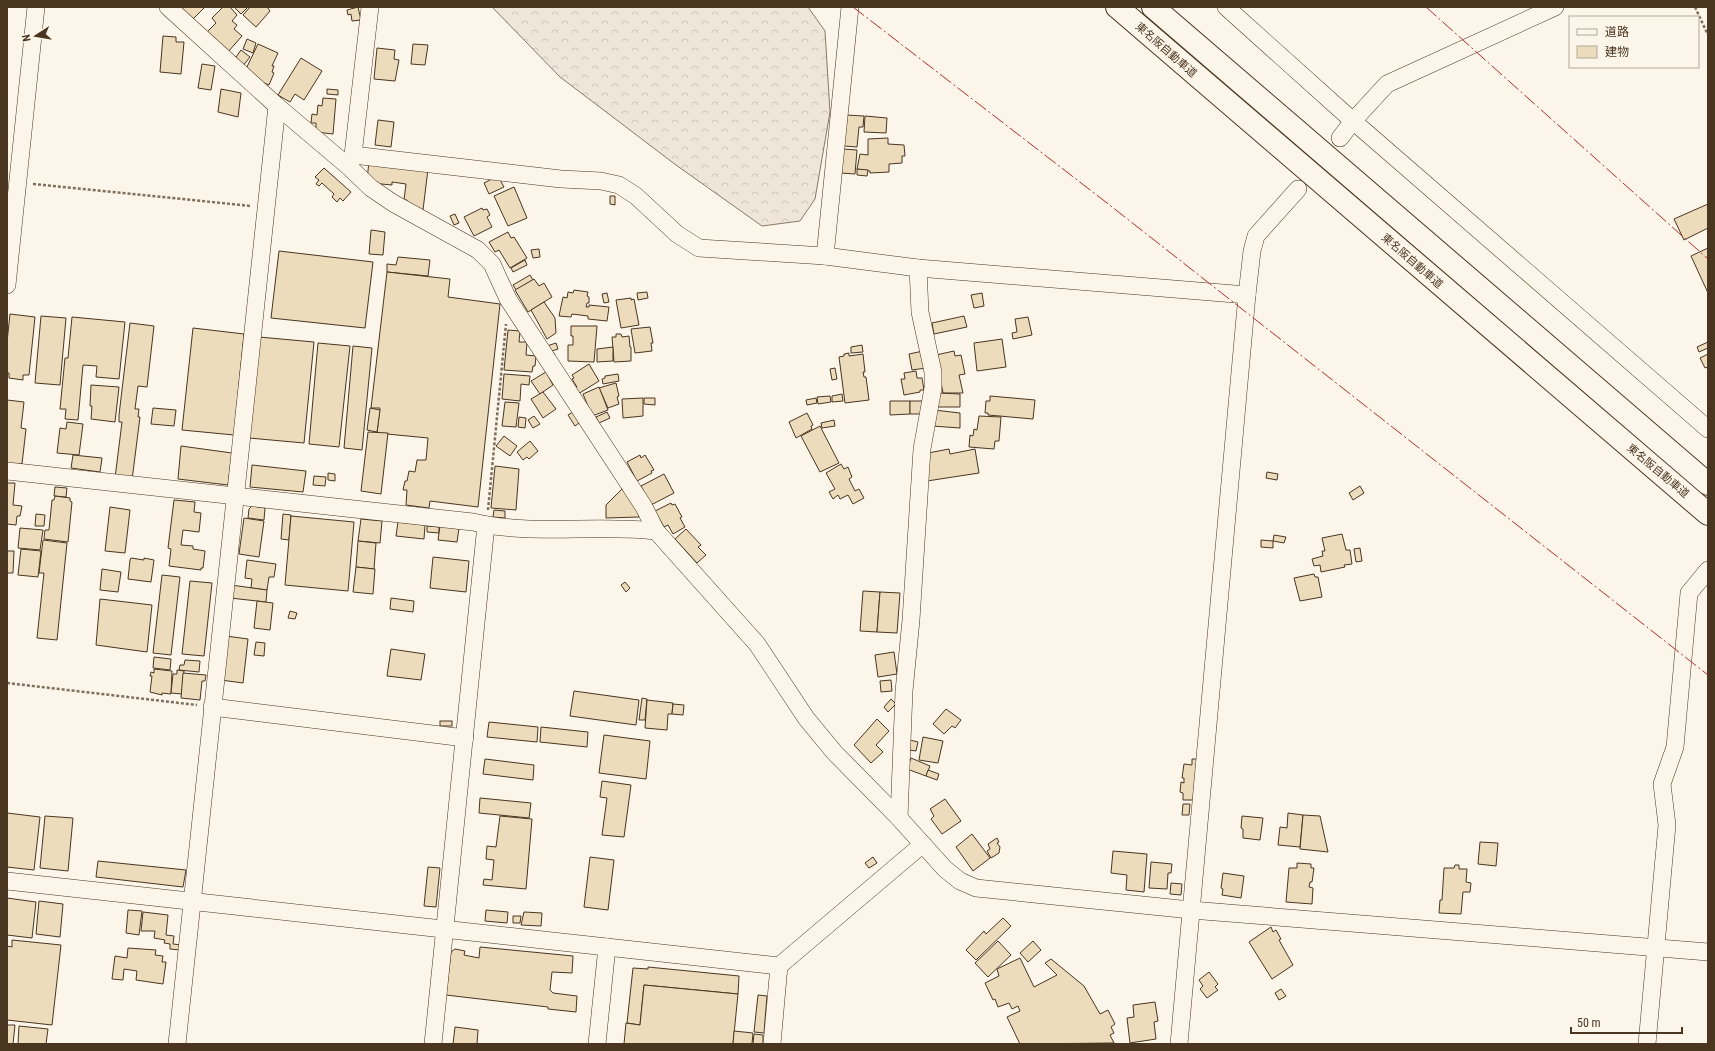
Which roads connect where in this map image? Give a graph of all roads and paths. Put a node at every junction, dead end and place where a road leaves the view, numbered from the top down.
1 (36, 7) edge
2 (168, 7) edge
3 (370, 7) edge
4 (850, 7) edge
5 (1117, 7) edge
6 (1153, 7) edge
7 (1226, 7) edge
8 (1555, 7) edge
9 (1695, 7) edge
10 (1708, 35) edge
11 (277, 106) junction
12 (1353, 121) junction
13 (1340, 138) dead end
14 (351, 161) junction
15 (18, 182) junction
16 (1298, 189) dead end
17 (266, 208) junction
18 (825, 256) junction
19 (918, 268) junction
20 (7, 285) edge
21 (1247, 295) junction
22 (508, 299) junction
23 (1708, 429) edge
24 (7, 471) edge
25 (1708, 484) edge
26 (236, 497) junction
27 (1708, 514) edge
28 (486, 525) junction
29 (656, 531) junction
30 (1708, 570) edge
31 (7, 683) edge
32 (212, 707) junction
33 (465, 738) junction
34 (899, 818) junction
35 (923, 844) junction
36 (7, 881) edge
37 (192, 901) junction
38 (1191, 910) junction
39 (445, 930) junction
40 (607, 947) junction
41 (1656, 948) junction
42 (1708, 952) edge
43 (778, 966) junction
44 (177, 1044) edge
45 (433, 1044) edge
46 (597, 1044) edge
47 (772, 1044) edge
48 (1179, 1044) edge
49 (1647, 1044) edge

1 - 15 street
2 - 11 street
3 - 14 street
4 - 18 street
5 - 27 highway, 東名阪自動車道
6 - 25 highway, 東名阪自動車道
7 - 12 street
8 - 12 street
9 - 10 path
11 - 14 street
11 - 17 street
12 - 13 street
12 - 23 street
14 - 18 street
14 - 22 street
15 - 17 path
15 - 20 street
16 - 21 street
17 - 26 street
18 - 19 street
19 - 21 street
19 - 34 street
21 - 38 street
22 - 28 path
22 - 29 street
24 - 26 street
26 - 28 street
26 - 32 street
28 - 29 street
28 - 33 street
29 - 34 street
30 - 41 street
31 - 32 path
32 - 33 street
32 - 37 street
33 - 39 street
34 - 35 street
35 - 38 street
35 - 43 street
36 - 37 street
37 - 39 street
37 - 44 street
38 - 41 street
38 - 48 street
39 - 40 street
39 - 45 street
40 - 43 street
40 - 46 street
41 - 42 street
41 - 49 street
43 - 47 street

